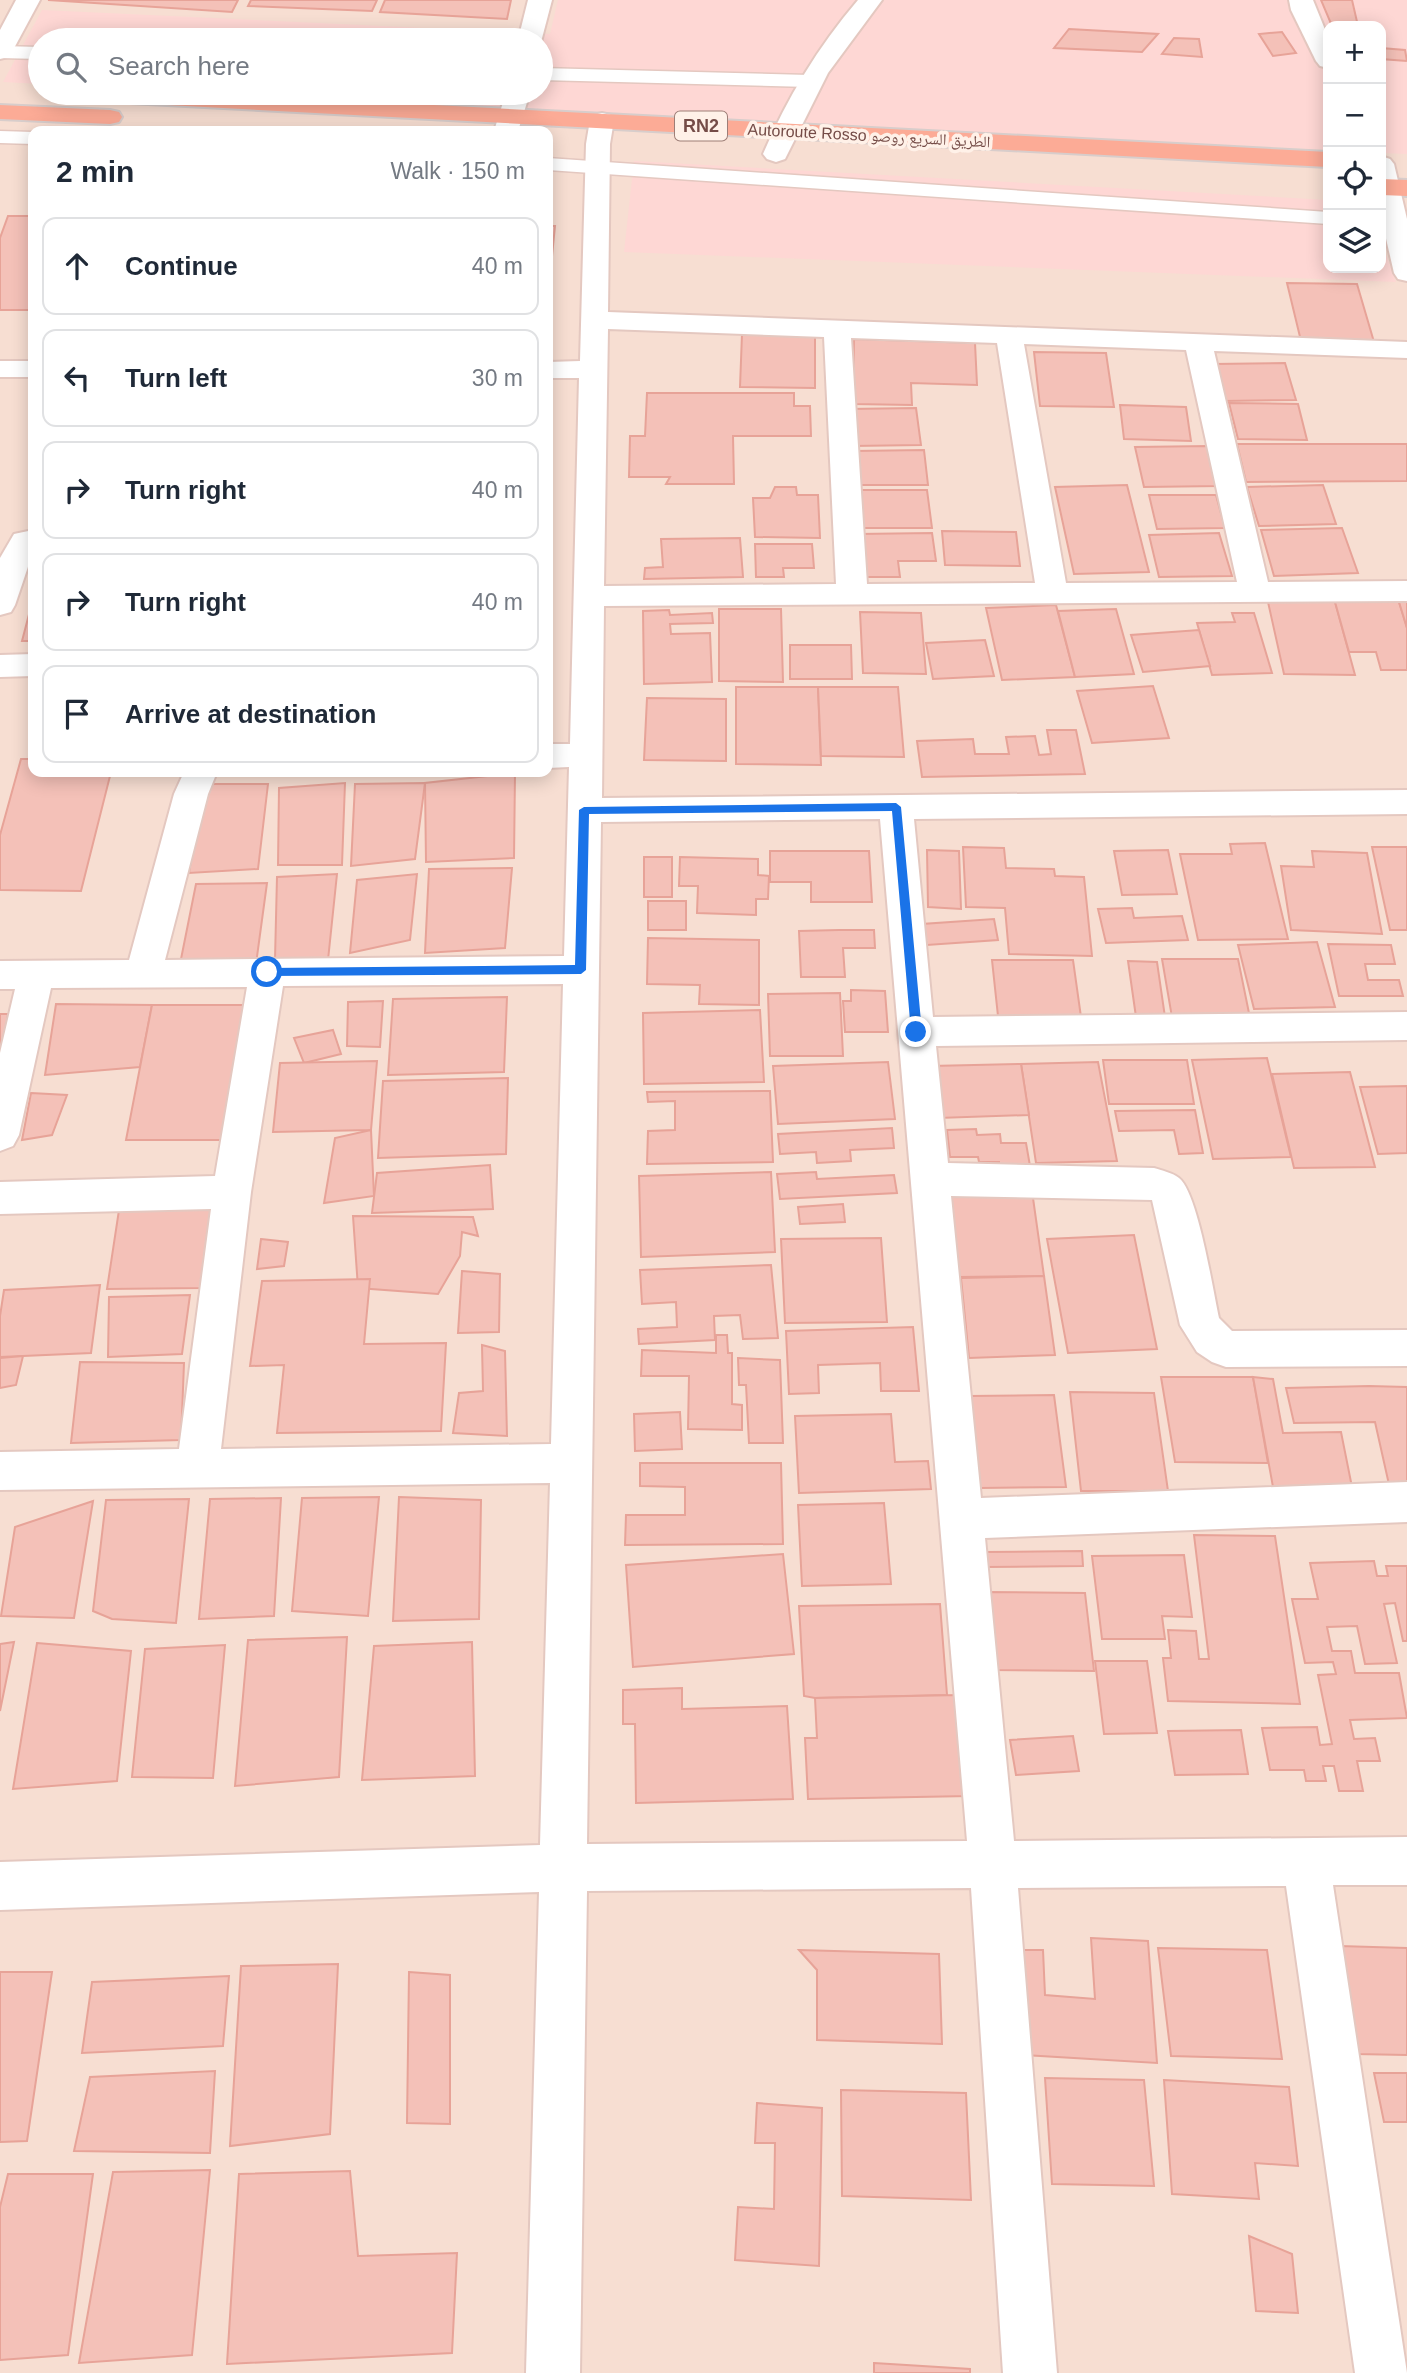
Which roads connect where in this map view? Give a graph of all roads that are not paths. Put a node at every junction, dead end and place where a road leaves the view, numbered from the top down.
1 (28, 0) edge
2 (540, 0) edge
3 (870, 0) edge
4 (1301, 0) edge
5 (533, 28) edge
6 (1323, 51) edge
7 (0, 52) edge
8 (28, 53) edge
9 (553, 74) edge
10 (809, 81) junction
11 (0, 89) edge
12 (28, 90) edge
13 (336, 105) edge
14 (0, 111) edge
15 (512, 113) edge
16 (266, 126) edge
17 (548, 126) edge
18 (553, 128) edge
19 (785, 130) junction
20 (0, 136) edge
21 (28, 138) edge
22 (553, 143) edge
23 (599, 144) junction
24 (776, 154) junction
25 (1323, 160) edge
26 (553, 162) edge
27 (1407, 165) edge
28 (1387, 178) edge
29 (1323, 184) edge
30 (1323, 217) edge
31 (1387, 222) edge
32 (1407, 273) edge
33 (594, 320) junction
34 (837, 328) junction
35 (1009, 335) junction
36 (1198, 342) junction
37 (1407, 350) edge
38 (0, 369) edge
39 (28, 369) edge
40 (593, 369) junction
41 (553, 370) edge
42 (28, 541) edge
43 (1407, 591) edge
44 (1255, 592) junction
45 (1052, 593) junction
46 (852, 594) junction
47 (588, 596) junction
48 (0, 605) edge
49 (28, 665) edge
50 (0, 666) edge
51 (567, 756) edge
52 (198, 777) edge
53 (1407, 802) edge
54 (896, 807) junction
55 (584, 810) junction
56 (581, 970) junction
57 (267, 972) junction
58 (36, 974) junction
59 (143, 974) junction
60 (0, 975) edge
61 (1407, 1026) edge
62 (916, 1032) junction
63 (0, 1136) edge
64 (930, 1179) junction
65 (232, 1192) junction
66 (0, 1198) edge
67 (1407, 1348) edge
68 (573, 1463) junction
69 (198, 1468) junction
70 (0, 1471) edge
71 (1407, 1502) edge
72 (961, 1518) junction
73 (1407, 1861) edge
74 (1306, 1862) junction
75 (993, 1865) junction
76 (563, 1868) junction
77 (0, 1886) edge
78 (553, 2373) edge
79 (1030, 2373) edge
80 (1382, 2373) edge

1 - 7 street
2 - 5 street
3 - 10 street
4 - 6 street
7 - 8 lane
9 - 10 lane
10 - 19 street
11 - 12 highway
13 - 15 highway, Autoroute Rosso الطريق السريع روصو / RN2
14 - 16 highway
15 - 17 highway, Autoroute Rosso الطريق السريع روصو / RN2
18 - 23 highway, Autoroute Rosso الطريق السريع روصو / RN2
19 - 23 highway, Autoroute Rosso الطريق السريع روصو / RN2
19 - 24 street
19 - 25 highway, Autoroute Rosso الطريق السريع روصو / RN2
20 - 21 lane
22 - 23 highway, Autoroute Rosso الطريق السريع روصو / RN2
23 - 24 highway, Autoroute Rosso الطريق السريع روصو / RN2
23 - 26 lane
23 - 30 lane
23 - 33 street
24 - 29 highway, Autoroute Rosso الطريق السريع روصو / RN2
27 - 28 highway
28 - 31 street
31 - 32 street
33 - 34 street
33 - 40 street
34 - 35 street
34 - 46 street
35 - 36 street
35 - 45 street
36 - 37 street
36 - 44 street
38 - 39 street
40 - 41 street
40 - 47 street
42 - 48 street
43 - 44 street
44 - 45 street
45 - 46 street
46 - 47 street
47 - 51 street
49 - 50 street
51 - 55 street
52 - 59 street
53 - 54 street
54 - 55 street
54 - 62 street
55 - 56 street
56 - 57 street
56 - 68 street
57 - 59 street
57 - 65 street
58 - 59 street
58 - 60 street
58 - 63 street
61 - 62 street
62 - 64 street
64 - 67 street
64 - 72 street
65 - 66 street
65 - 69 street
68 - 69 street
68 - 76 street
69 - 70 street
71 - 72 street
72 - 75 street
73 - 74 street
74 - 75 street
74 - 80 street
75 - 76 street
75 - 79 street
76 - 77 street
76 - 78 street

